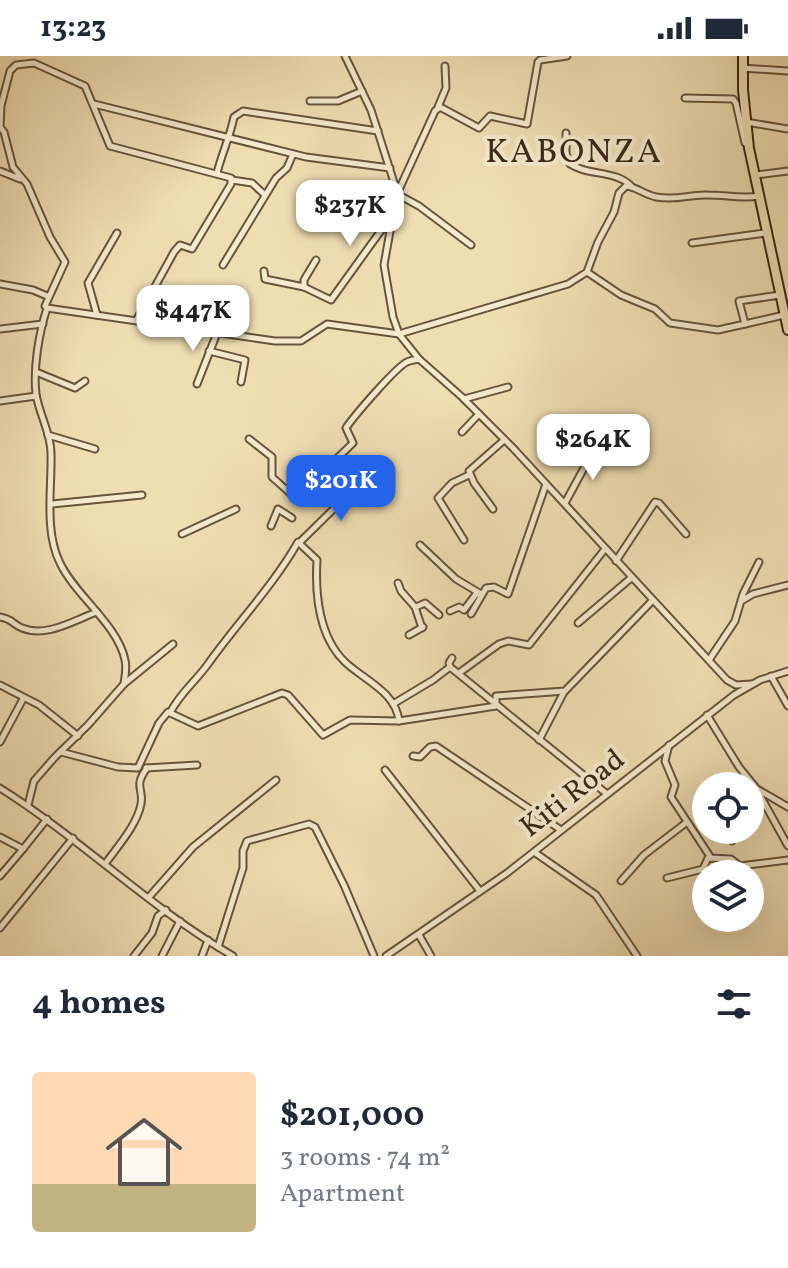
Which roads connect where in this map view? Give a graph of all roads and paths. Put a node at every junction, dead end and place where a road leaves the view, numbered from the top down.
1 (345, 56) edge
2 (567, 56) edge
3 (743, 56) edge
4 (445, 66) dead end
5 (741, 68) junction
6 (788, 71) edge
7 (362, 91) junction
8 (685, 98) dead end
9 (310, 101) dead end
10 (94, 104) junction
11 (437, 108) junction
12 (0, 113) edge
13 (745, 122) junction
14 (0, 128) edge
15 (788, 129) edge
16 (378, 131) junction
17 (566, 133) dead end
18 (230, 139) junction
19 (293, 154) junction
20 (390, 168) junction
21 (0, 171) edge
22 (788, 171) edge
23 (755, 172) junction
24 (217, 173) junction
25 (232, 180) junction
26 (27, 184) junction
27 (631, 186) junction
28 (397, 194) junction
29 (265, 195) junction
30 (761, 196) junction
31 (393, 215) junction
32 (117, 233) dead end
33 (769, 236) junction
34 (692, 243) dead end
35 (471, 245) dead end
36 (316, 260) dead end
37 (223, 265) dead end
38 (264, 271) dead end
39 (587, 272) junction
40 (0, 284) edge
41 (304, 287) junction
42 (780, 295) junction
43 (47, 296) junction
44 (47, 308) junction
45 (97, 315) junction
46 (784, 315) junction
47 (136, 321) junction
48 (43, 324) junction
49 (745, 324) junction
50 (0, 329) edge
51 (788, 330) edge
52 (217, 333) junction
53 (399, 334) junction
54 (209, 351) junction
55 (419, 359) junction
56 (36, 372) junction
57 (85, 381) dead end
58 (241, 382) dead end
59 (197, 384) dead end
60 (508, 387) dead end
61 (36, 396) junction
62 (464, 399) junction
63 (0, 401) edge
64 (479, 414) junction
65 (462, 432) dead end
66 (48, 435) junction
67 (249, 439) dead end
68 (503, 441) junction
69 (596, 446) dead end
70 (95, 449) dead end
71 (340, 456) junction
72 (328, 467) dead end
73 (469, 475) junction
74 (361, 482) junction
75 (546, 484) junction
76 (290, 493) dead end
77 (142, 495) dead end
78 (375, 496) dead end
79 (565, 503) junction
80 (52, 504) junction
81 (236, 509) dead end
82 (493, 509) dead end
83 (292, 518) dead end
84 (271, 526) dead end
85 (182, 534) dead end
86 (686, 534) dead end
87 (464, 540) dead end
88 (299, 543) junction
89 (420, 545) dead end
90 (605, 549) junction
91 (616, 561) junction
92 (759, 562) dead end
93 (631, 578) junction
94 (398, 583) dead end
95 (788, 585) edge
96 (481, 594) junction
97 (652, 601) junction
98 (742, 601) junction
99 (415, 607) junction
100 (450, 611) dead end
101 (97, 612) junction
102 (471, 614) dead end
103 (439, 615) dead end
104 (0, 617) edge
105 (578, 623) dead end
106 (409, 635) dead end
107 (173, 644) dead end
108 (452, 658) dead end
109 (709, 660) junction
110 (450, 667) junction
111 (788, 671) edge
112 (459, 673) junction
113 (771, 676) junction
114 (124, 684) junction
115 (752, 684) junction
116 (0, 685) edge
117 (565, 691) junction
118 (23, 699) junction
119 (393, 704) junction
120 (496, 706) junction
121 (788, 706) edge
122 (170, 714) junction
123 (707, 715) junction
124 (399, 721) junction
125 (78, 736) junction
126 (539, 740) junction
127 (0, 742) edge
128 (669, 744) junction
129 (61, 752) junction
130 (413, 756) dead end
131 (197, 765) dead end
132 (138, 768) junction
133 (147, 768) junction
134 (385, 770) dead end
135 (743, 772) edge
136 (276, 780) dead end
137 (0, 788) edge
138 (764, 793) edge
139 (607, 794) junction
140 (28, 805) junction
141 (765, 805) edge
142 (788, 807) edge
143 (47, 819) junction
144 (687, 822) junction
145 (561, 830) junction
146 (0, 837) edge
147 (73, 838) junction
148 (788, 846) edge
149 (23, 849) junction
150 (534, 852) junction
151 (711, 858) junction
152 (788, 860) edge
153 (105, 864) junction
154 (0, 876) edge
155 (667, 878) dead end
156 (621, 881) dead end
157 (480, 891) junction
158 (149, 897) junction
159 (166, 910) junction
160 (180, 921) junction
161 (0, 928) edge
162 (419, 935) junction
163 (208, 940) junction
164 (218, 947) junction
165 (134, 956) edge
166 (162, 956) edge
167 (202, 956) edge
168 (233, 956) edge
169 (374, 956) edge
170 (386, 956) edge
171 (431, 956) edge
172 (637, 956) edge

1 - 7 street
2 - 11 street
3 - 5 main road
4 - 11 street
5 - 6 street
5 - 13 main road
7 - 9 street
7 - 16 street
8 - 23 street
10 - 12 street
10 - 18 street
10 - 24 street
11 - 28 street
12 - 14 street
13 - 15 street
13 - 23 main road
14 - 26 street
16 - 18 street
16 - 20 street
17 - 27 street
18 - 19 street
18 - 24 street
19 - 20 street
19 - 29 street
20 - 28 street
21 - 26 street
22 - 23 street
23 - 30 main road
24 - 25 street
25 - 29 street
25 - 47 street
26 - 43 street
27 - 30 street
27 - 39 street
28 - 31 street
28 - 35 street
29 - 37 street
30 - 33 main road
31 - 41 street
31 - 53 street
32 - 45 street
33 - 34 street
33 - 42 main road
36 - 41 street
38 - 41 street
39 - 49 street
39 - 53 street
40 - 43 street
42 - 46 main road
42 - 49 street
43 - 44 street
44 - 45 street
44 - 48 street
45 - 47 street
46 - 49 street
46 - 51 main road
47 - 52 street
48 - 50 street
48 - 56 street
52 - 53 street
52 - 54 street
53 - 55 street
54 - 58 street
54 - 59 street
55 - 62 street
55 - 71 street
56 - 57 street
56 - 61 street
60 - 62 street
61 - 63 street
61 - 66 street
62 - 64 street
64 - 65 street
64 - 68 street
66 - 70 street
66 - 80 street
67 - 76 street
68 - 73 street
68 - 75 street
69 - 79 street
71 - 72 street
71 - 74 street
73 - 82 street
73 - 87 street
74 - 78 street
74 - 88 street
75 - 79 street
75 - 96 street
77 - 80 street
79 - 90 street
80 - 101 street
81 - 85 street
83 - 84 street
86 - 91 street
88 - 119 street
88 - 122 street
89 - 96 street
90 - 91 street
90 - 112 street
91 - 93 street
92 - 98 street
93 - 97 street
93 - 105 street
94 - 99 street
95 - 98 street
96 - 100 street
96 - 102 street
97 - 109 street
97 - 117 street
98 - 109 street
99 - 103 street
99 - 106 street
101 - 104 street
101 - 114 street
107 - 114 street
108 - 110 street
109 - 115 street
110 - 112 street
110 - 119 street
111 - 113 street, Kiti Road
112 - 120 street
113 - 115 street, Kiti Road
113 - 121 street
114 - 125 street
115 - 123 street, Kiti Road
116 - 118 street
117 - 120 street
117 - 126 street
118 - 125 street
118 - 127 street
119 - 124 street
120 - 124 street
120 - 126 street
122 - 124 street
122 - 132 street
123 - 128 street, Kiti Road
123 - 135 street
125 - 129 street
126 - 139 street
128 - 139 street, Kiti Road
128 - 144 street
129 - 132 street
129 - 140 street
130 - 145 street
131 - 133 street
132 - 133 street
133 - 153 street
134 - 157 street
136 - 158 street
137 - 140 street
138 - 142 street
139 - 145 street, Kiti Road
140 - 143 street
141 - 148 street
143 - 147 street
143 - 149 street
144 - 151 street
144 - 156 street
145 - 150 street, Kiti Road
146 - 149 street
147 - 153 street
147 - 161 street
149 - 154 street
150 - 157 street, Kiti Road
150 - 172 street
151 - 152 street
151 - 155 street
153 - 158 street
157 - 162 street, Kiti Road
158 - 159 street
159 - 160 street
159 - 165 street
160 - 163 street
160 - 166 street
162 - 170 street, Kiti Road
162 - 171 street
163 - 164 street
163 - 167 street
164 - 168 street
164 - 169 street

